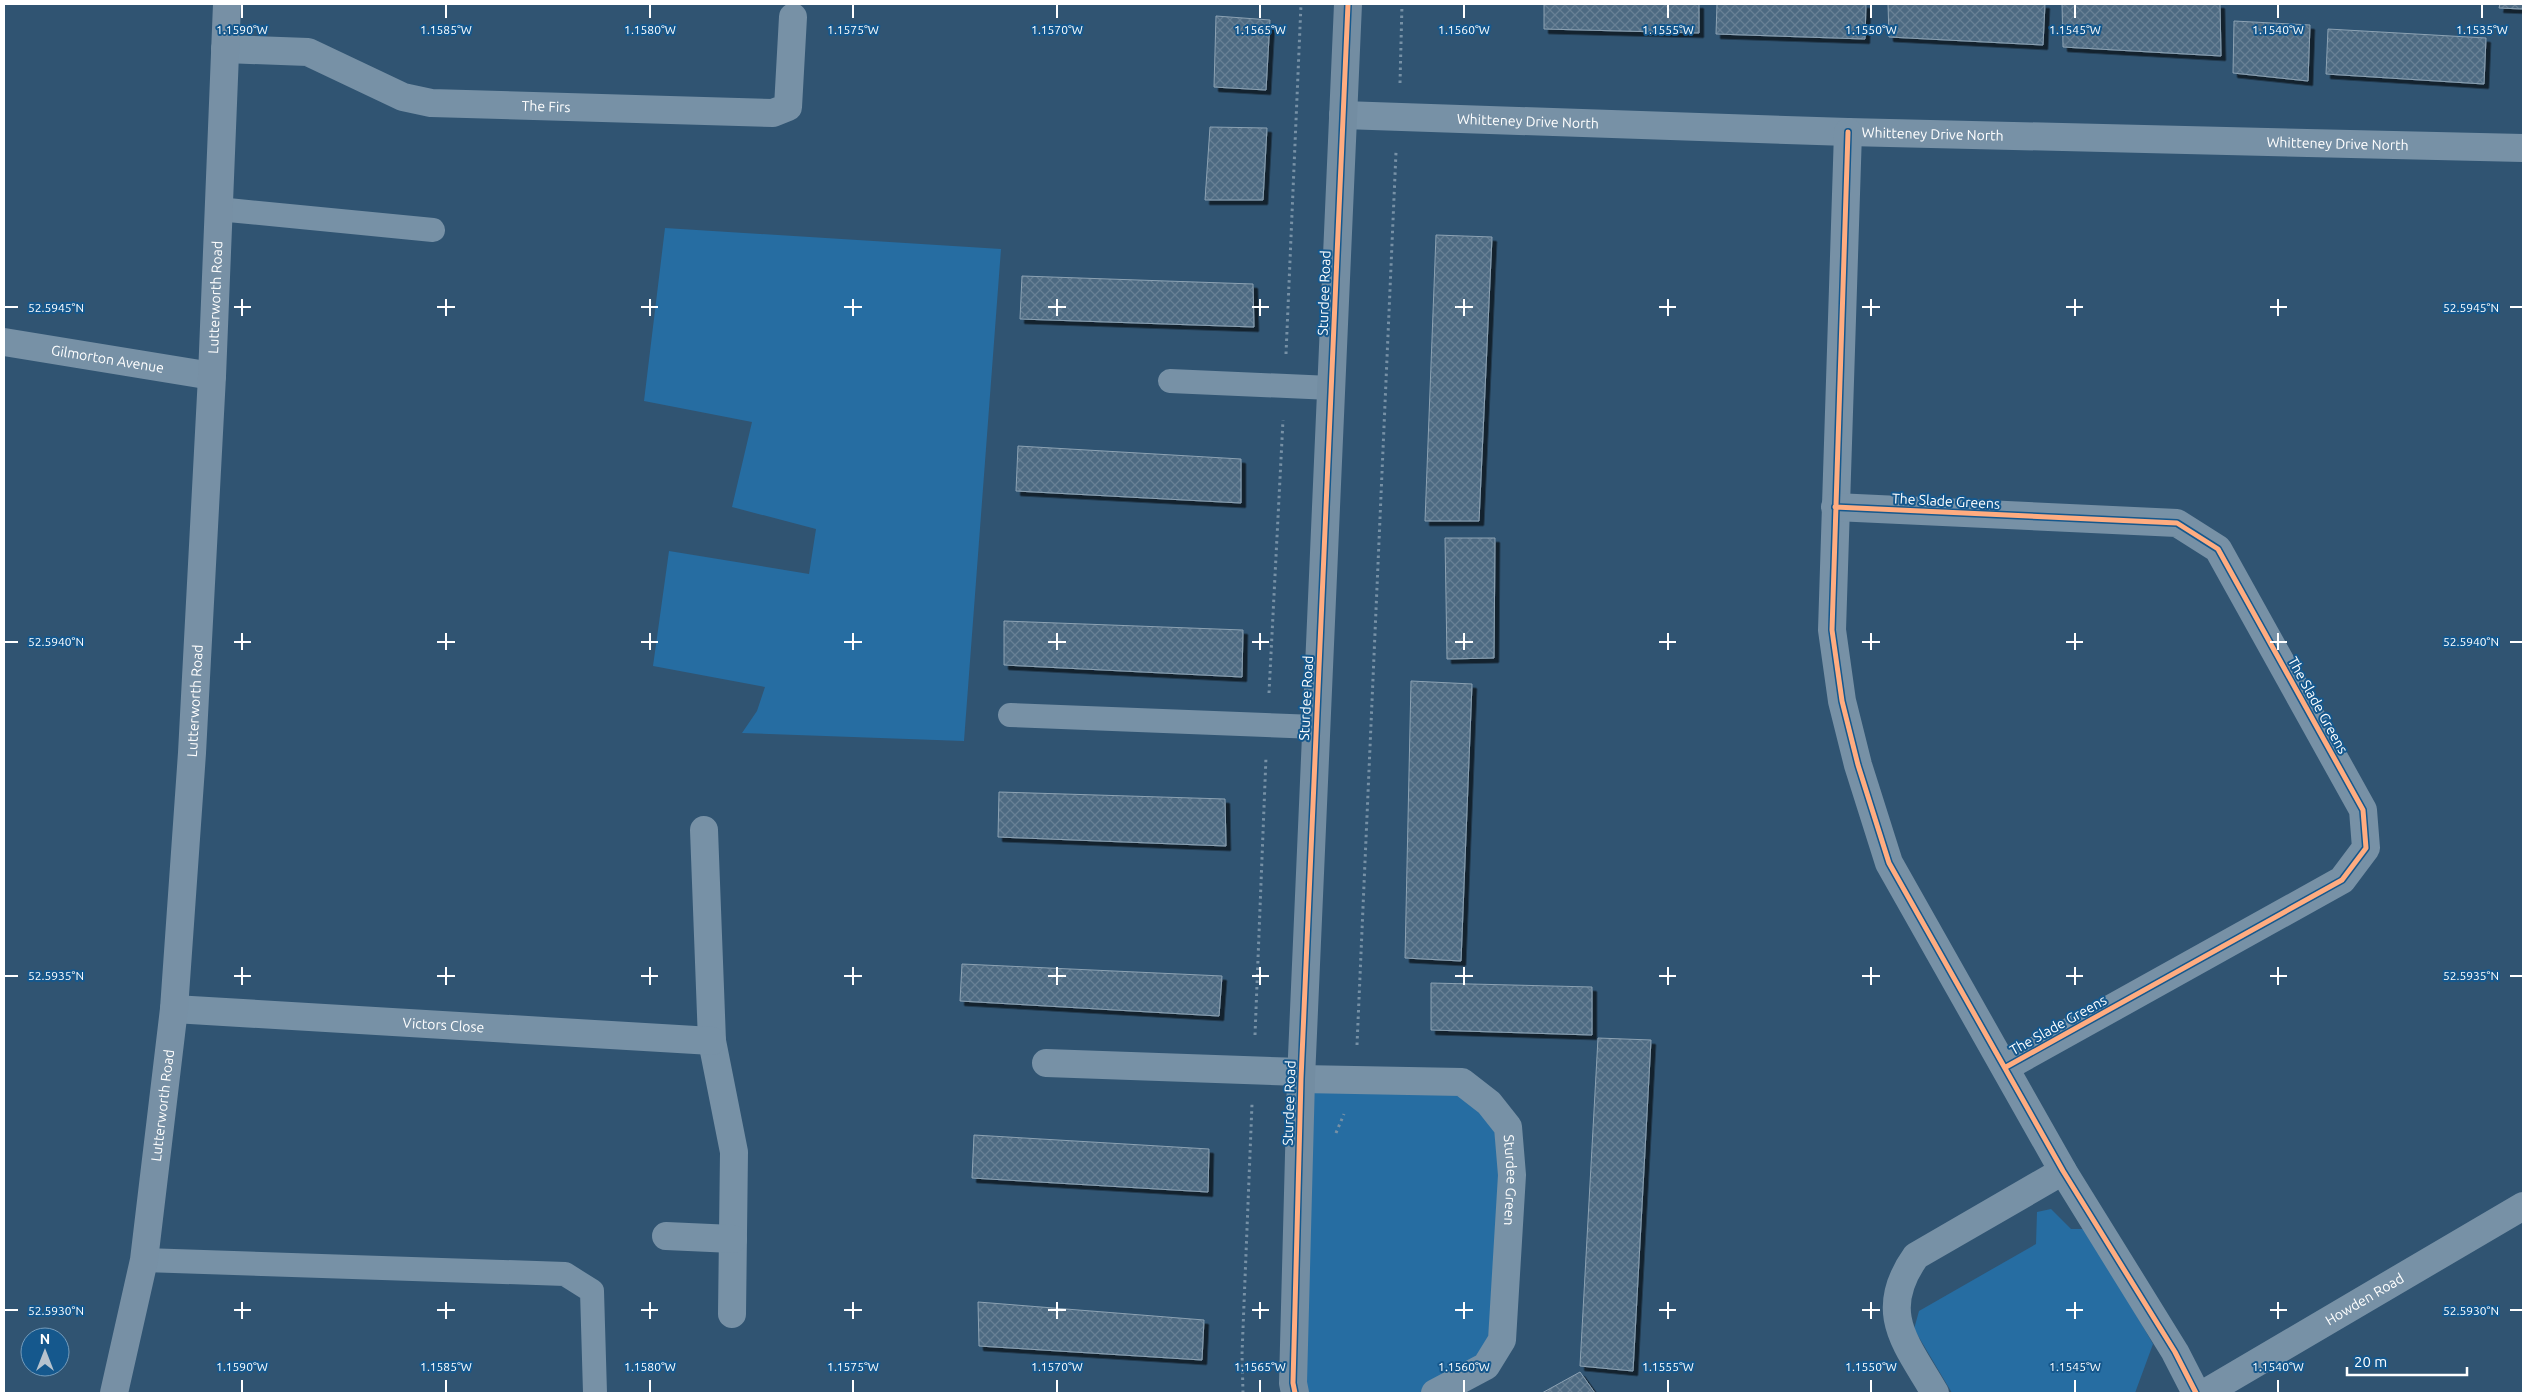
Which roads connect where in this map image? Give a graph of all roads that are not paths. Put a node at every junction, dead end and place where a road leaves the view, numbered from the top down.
1 (227, 4) edge
2 (1348, 4) edge
3 (793, 16) dead end
4 (225, 49) junction
5 (1343, 116) junction
6 (1848, 132) junction
7 (2523, 148) edge
8 (218, 209) junction
9 (433, 230) dead end
10 (4, 342) edge
11 (212, 376) junction
12 (1170, 381) dead end
13 (1331, 388) junction
14 (1834, 507) junction
15 (1010, 715) dead end
16 (1316, 727) junction
17 (704, 830) dead end
18 (174, 1009) junction
19 (712, 1041) junction
20 (1046, 1063) dead end
21 (2006, 1067) junction
22 (1301, 1075) junction
23 (2062, 1171) junction
24 (2523, 1206) edge
25 (666, 1236) dead end
26 (733, 1239) junction
27 (144, 1260) junction
28 (732, 1314) dead end
29 (114, 1393) edge
30 (595, 1393) edge
31 (1294, 1393) edge
32 (1435, 1393) edge
33 (1935, 1393) edge
34 (2196, 1393) edge
35 (2205, 1393) edge

1 - 4 main road, Lutterworth Road
2 - 5 street, Sturdee Road
3 - 4 street, The Firs
4 - 8 main road, Lutterworth Road
5 - 6 street, Whitteney Drive North
5 - 13 street, Sturdee Road
6 - 7 street, Whitteney Drive North
6 - 14 street, The Slade Greens
8 - 9 lane
8 - 11 main road, Lutterworth Road
10 - 11 street, Gilmorton Avenue
11 - 18 main road, Lutterworth Road
12 - 13 lane
13 - 16 street, Sturdee Road
14 - 21 street, The Slade Greens
14 - 21 street, The Slade Greens
15 - 16 lane
16 - 22 street, Sturdee Road
17 - 19 street
18 - 19 street, Victors Close
18 - 27 main road, Lutterworth Road
19 - 26 street
20 - 22 street, Sturdee Road
21 - 23 street, The Slade Greens
22 - 31 street, Sturdee Road
22 - 32 street, Sturdee Green
23 - 33 street
23 - 34 street, The Slade Greens
24 - 35 street, Howden Road
25 - 26 street
26 - 28 street
27 - 29 main road, Lutterworth Road
27 - 30 lane

